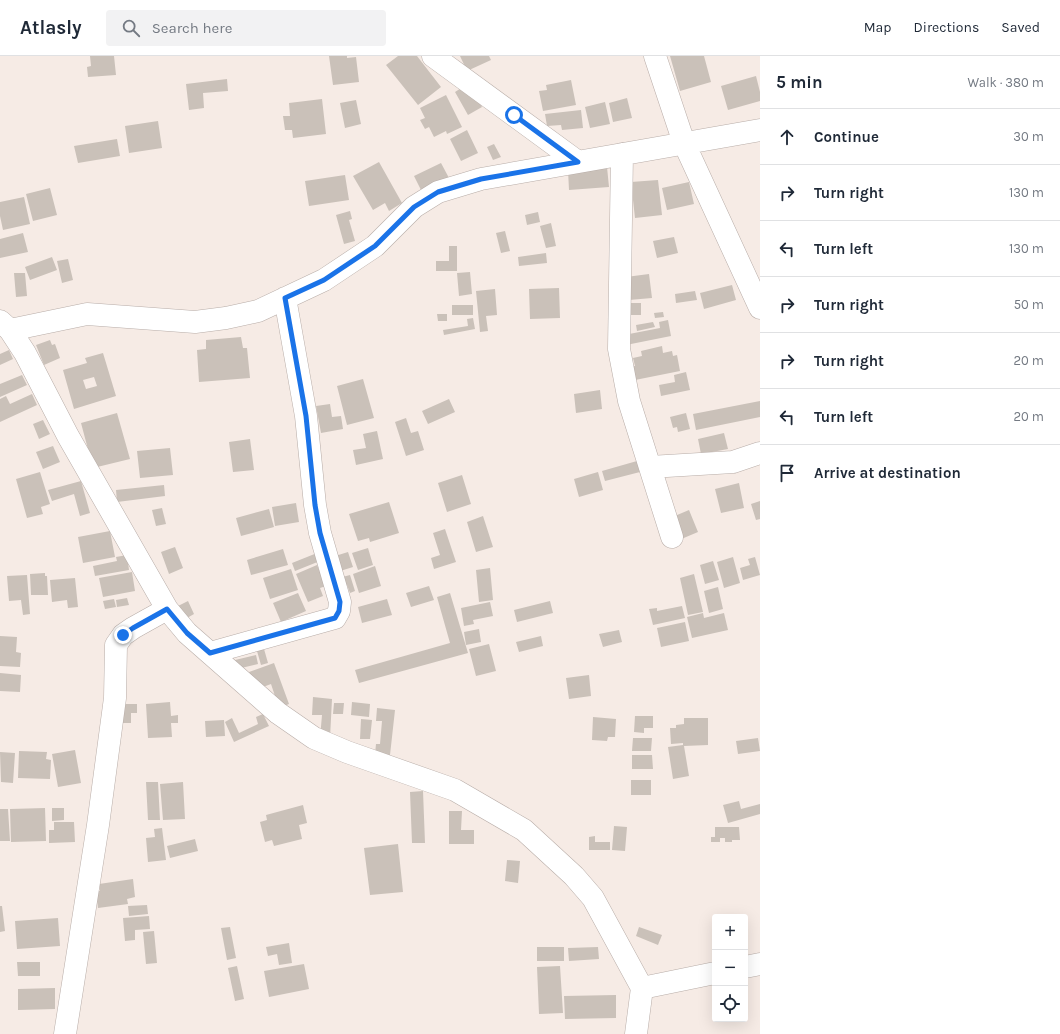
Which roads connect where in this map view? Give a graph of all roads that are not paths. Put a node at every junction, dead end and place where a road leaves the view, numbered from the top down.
1 (433, 56) edge
2 (655, 56) edge
3 (760, 130) edge
4 (684, 143) junction
5 (622, 154) junction
6 (578, 162) junction
7 (285, 298) junction
8 (760, 308) edge
9 (5, 326) edge
10 (760, 453) edge
11 (650, 467) junction
12 (672, 537) dead end
13 (167, 609) junction
14 (210, 653) junction
15 (760, 964) edge
16 (748, 966) edge
17 (712, 974) edge
18 (642, 988) junction
19 (65, 1034) edge
20 (636, 1034) edge

1 - 6 street
2 - 4 street
3 - 4 street
4 - 5 street
4 - 8 street
5 - 6 street
5 - 11 street
6 - 7 street
7 - 9 street
7 - 14 street
9 - 13 street
10 - 11 street
11 - 12 street
13 - 14 street
13 - 19 street
14 - 18 street
15 - 16 street
17 - 18 street
18 - 20 street

